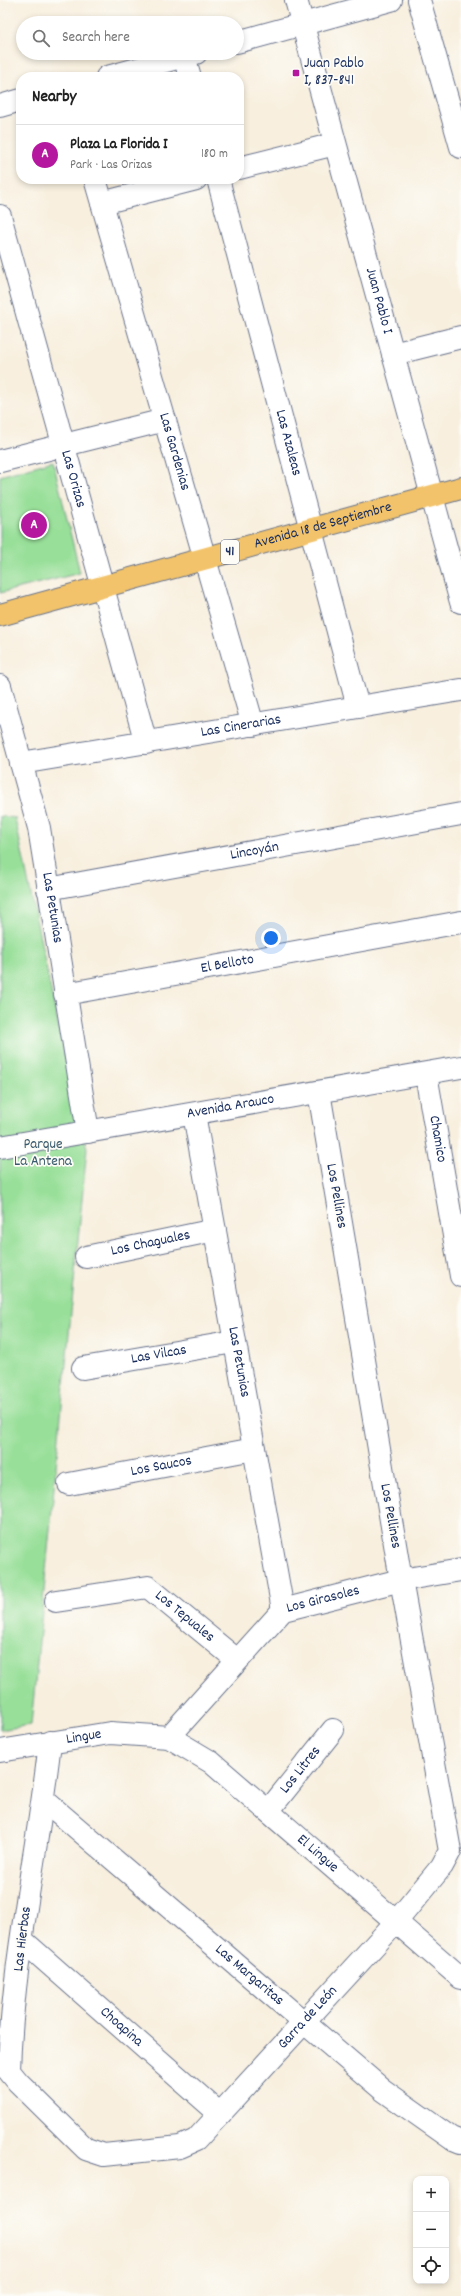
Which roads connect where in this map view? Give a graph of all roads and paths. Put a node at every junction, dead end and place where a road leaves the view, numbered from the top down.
1 (296, 0) edge
2 (391, 0) edge
3 (419, 0) edge
4 (303, 24) junction
5 (244, 40) edge
6 (168, 60) edge
7 (190, 60) edge
8 (125, 72) edge
9 (190, 72) edge
10 (16, 101) edge
11 (0, 106) edge
12 (335, 144) junction
13 (461, 147) edge
14 (244, 167) edge
15 (96, 184) edge
16 (176, 184) edge
17 (219, 184) edge
18 (102, 203) junction
19 (0, 216) edge
20 (461, 337) edge
21 (393, 354) junction
22 (164, 420) junction
23 (64, 446) junction
24 (0, 462) edge
25 (461, 488) edge
26 (432, 496) junction
27 (311, 530) junction
28 (205, 559) junction
29 (103, 587) junction
30 (461, 602) edge
31 (0, 615) edge
32 (0, 686) edge
33 (461, 690) edge
34 (358, 707) junction
35 (252, 725) junction
36 (146, 743) junction
37 (21, 763) junction
38 (461, 814) edge
39 (48, 889) junction
40 (461, 922) edge
41 (65, 994) junction
42 (461, 1067) edge
43 (426, 1074) junction
44 (319, 1092) junction
45 (194, 1114) junction
46 (88, 1132) junction
47 (0, 1147) edge
48 (215, 1230) junction
49 (86, 1257) dead end
50 (461, 1276) edge
51 (234, 1342) junction
52 (83, 1368) dead end
53 (254, 1450) junction
54 (70, 1484) dead end
55 (461, 1570) edge
56 (401, 1580) junction
57 (56, 1601) dead end
58 (283, 1610) junction
59 (237, 1660) junction
60 (333, 1730) dead end
61 (168, 1737) junction
62 (50, 1742) junction
63 (0, 1751) edge
64 (44, 1800) junction
65 (269, 1810) junction
66 (396, 1922) junction
67 (22, 1940) junction
68 (461, 1978) edge
69 (304, 2022) junction
70 (220, 2114) junction
71 (461, 2142) edge

1 - 4 street, Juan Pablo I
2 - 4 street
3 - 13 street
4 - 5 street
4 - 12 street, Juan Pablo I
6 - 8 street
7 - 9 street
10 - 11 street
12 - 14 street
12 - 21 street, Juan Pablo I
15 - 18 street, Las Gardenias
16 - 18 street
17 - 27 street, Las Azaleas
18 - 22 street, Las Gardenias
19 - 23 street, Las Orizas
20 - 21 street
21 - 26 street, Juan Pablo I
22 - 23 street
22 - 28 street, Las Gardenias
23 - 24 street
23 - 29 street, Las Orizas
25 - 26 main road, Avenida 18 de Septiembre / 41
26 - 27 main road, Avenida 18 de Septiembre / 41
26 - 30 street, Juan Pablo I
27 - 28 main road, Avenida 18 de Septiembre / 41
27 - 34 street, Las Azaleas
28 - 29 main road, Avenida 18 de Septiembre / 41
28 - 35 street, Las Gardenias
29 - 31 main road, Avenida 18 de Septiembre / 41
29 - 36 street, Las Orizas
32 - 37 street, Las Petunias
33 - 34 street, Las Cinerarias
34 - 35 street, Las Cinerarias
35 - 36 street, Las Cinerarias
36 - 37 street, Las Cinerarias
37 - 39 street, Las Petunias
38 - 39 street, Lincoyán
39 - 41 street, Las Petunias
40 - 41 street, El Belloto
41 - 46 street, Las Petunias
42 - 43 street, Avenida Arauco
43 - 44 street, Avenida Arauco
43 - 50 street, Chamico
44 - 45 street, Avenida Arauco
44 - 56 street, Los Pellines
45 - 46 street, Avenida Arauco
45 - 48 street, Las Petunias
46 - 47 street, Avenida Arauco
48 - 49 street, Los Chaguales
48 - 51 street, Las Petunias
51 - 52 street, Las Vilcas
51 - 53 street, Las Petunias
53 - 54 street, Los Saucos
53 - 58 street, Las Petunias
55 - 56 street, Los Girasoles
56 - 58 street, Los Girasoles
56 - 66 street, Los Pellines
57 - 59 street, Los Tepuales
58 - 59 street, Los Girasoles
59 - 61 street, Los Girasoles
60 - 65 street, Los Litres
61 - 62 street, Lingue
61 - 65 street, El Lingue
62 - 63 street, Lingue
62 - 64 street, Las Hierbas
64 - 67 street, Las Hierbas
64 - 69 street, Las Margaritas
65 - 66 street, El Lingue
66 - 68 street, El Lingue
66 - 69 street, Garra de León
67 - 70 street, Choapina
67 - 70 street, Las Hierbas
69 - 70 street, Garra de León
69 - 71 street, Las Margaritas

